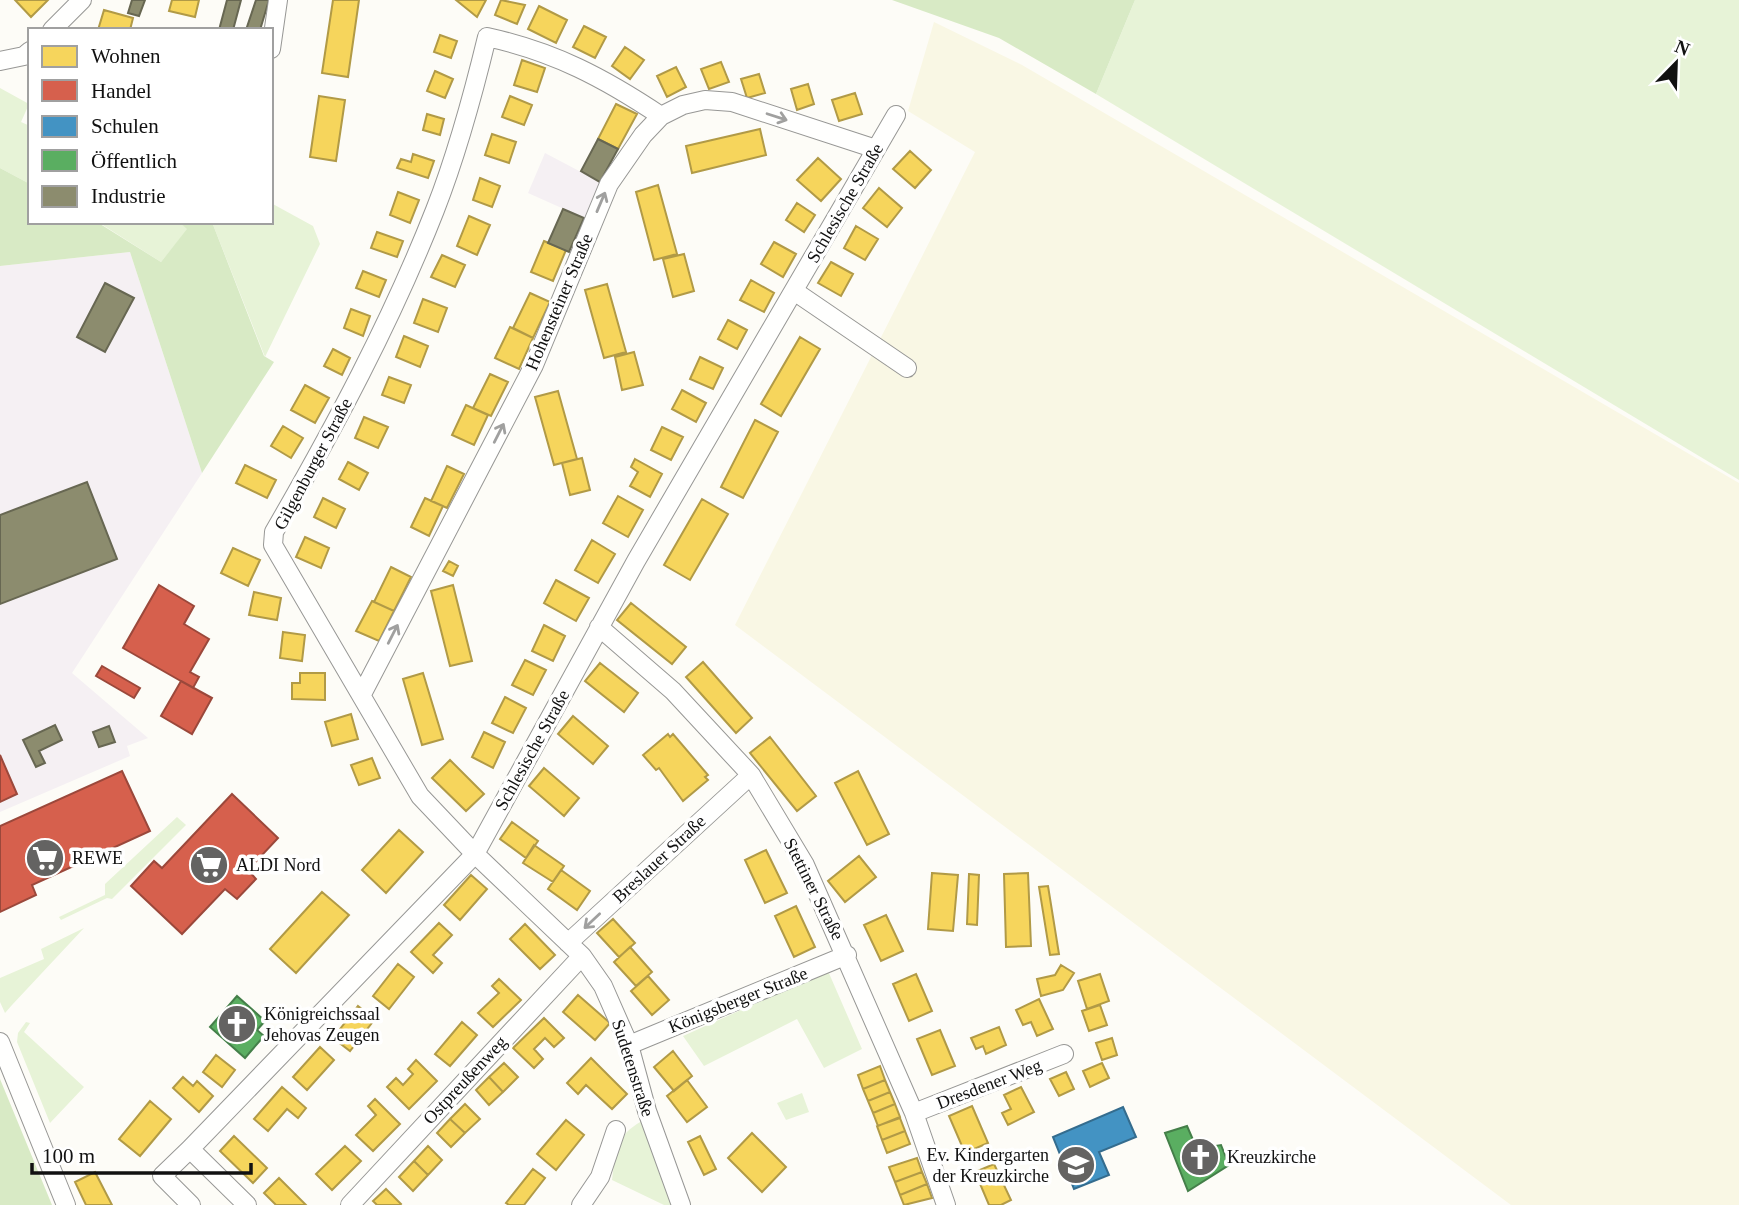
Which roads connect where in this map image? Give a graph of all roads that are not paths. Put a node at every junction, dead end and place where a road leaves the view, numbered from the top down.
1 (82, 0) edge
2 (278, 0) edge
3 (54, 28) edge
4 (273, 35) edge
5 (28, 58) edge
6 (0, 61) edge
7 (896, 115) dead end
8 (661, 116) junction
9 (876, 149) junction
10 (794, 292) junction
11 (907, 368) dead end
12 (599, 627) junction
13 (362, 694) junction
14 (751, 775) junction
15 (475, 854) junction
16 (568, 943) junction
17 (847, 955) junction
18 (582, 956) junction
19 (0, 1042) edge
20 (629, 1045) junction
21 (1064, 1054) dead end
22 (914, 1113) junction
23 (616, 1130) dead end
24 (190, 1149) junction
25 (66, 1205) edge
26 (191, 1205) edge
27 (247, 1205) edge
28 (350, 1205) edge
29 (581, 1205) edge
30 (681, 1205) edge
31 (946, 1205) edge

1 - 3 street
2 - 4 street
5 - 6 street
7 - 9 street, Schlesische Straße
8 -> 9 street, Hohensteiner Straße
13 -> 8 street, Hohensteiner Straße
8 - 13 street, Gilgenburger Straße
9 - 10 street, Schlesische Straße
10 - 11 street
10 - 12 street, Schlesische Straße
12 - 14 street, Stettiner Straße
12 - 15 street, Schlesische Straße
13 - 15 street, Gilgenburger Straße
14 -> 16 street, Breslauer Straße
14 - 17 street, Stettiner Straße
15 - 16 street, Sudetenstraße
15 - 24 street, Schlesische Straße
16 - 18 street, Sudetenstraße
17 - 20 street, Königsberger Straße
17 - 22 street, Stettiner Straße
18 - 20 street, Sudetenstraße
18 - 28 street, Ostpreußenweg
19 - 25 street
20 - 30 street, Sudetenstraße
21 - 22 street, Dresdener Weg
22 - 31 street, Stettiner Straße
23 - 29 street
24 - 26 street, Schlesische Straße
24 - 27 street

